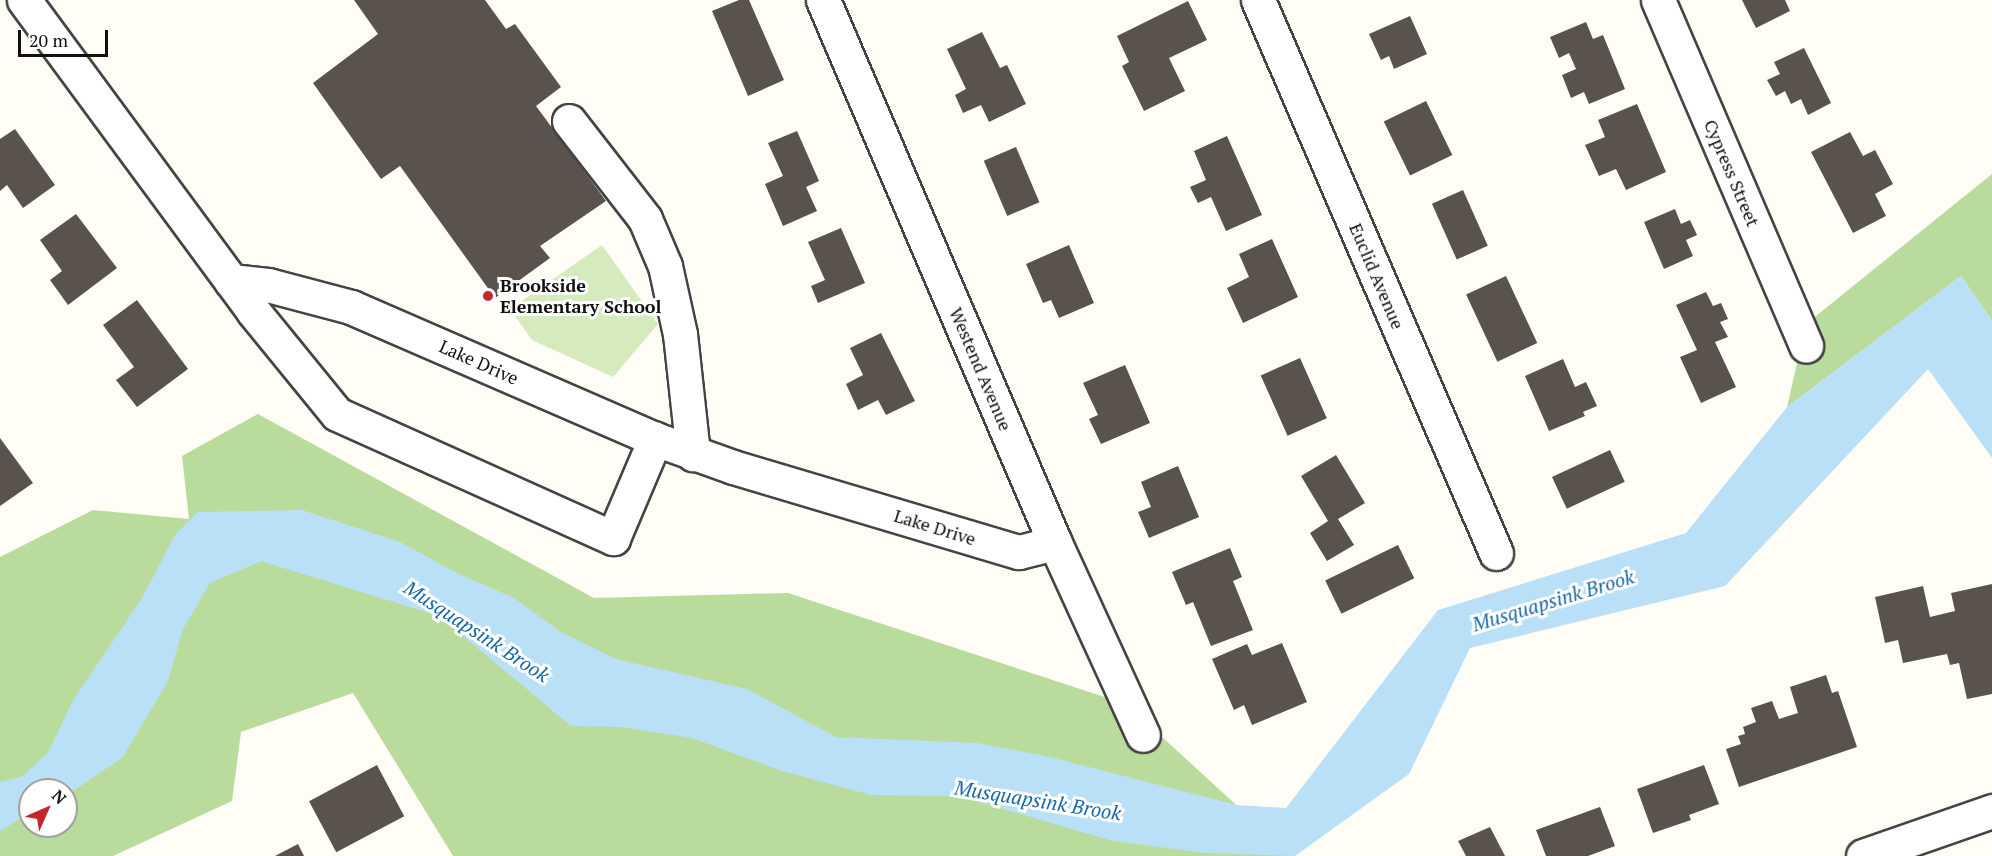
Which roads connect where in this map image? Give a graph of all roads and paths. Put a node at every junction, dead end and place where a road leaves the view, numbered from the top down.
1 (24, 0) edge
2 (824, 0) edge
3 (1258, 0) edge
4 (1658, 0) edge
5 (569, 121) dead end
6 (231, 281) junction
7 (1806, 346) dead end
8 (655, 439) junction
9 (693, 454) junction
10 (1055, 543) junction
11 (1496, 553) dead end
12 (1143, 735) dead end
13 (1992, 811) edge
14 (1863, 856) edge

1 - 6 street
2 - 10 street, Westend Avenue
3 - 11 street, Euclid Avenue
4 - 7 street, Cypress Street
5 - 9 street
6 - 8 street, Lake Drive
6 - 8 street
8 - 9 street, Lake Drive
9 - 10 street, Lake Drive
10 - 12 street, Westend Avenue
13 - 14 street

